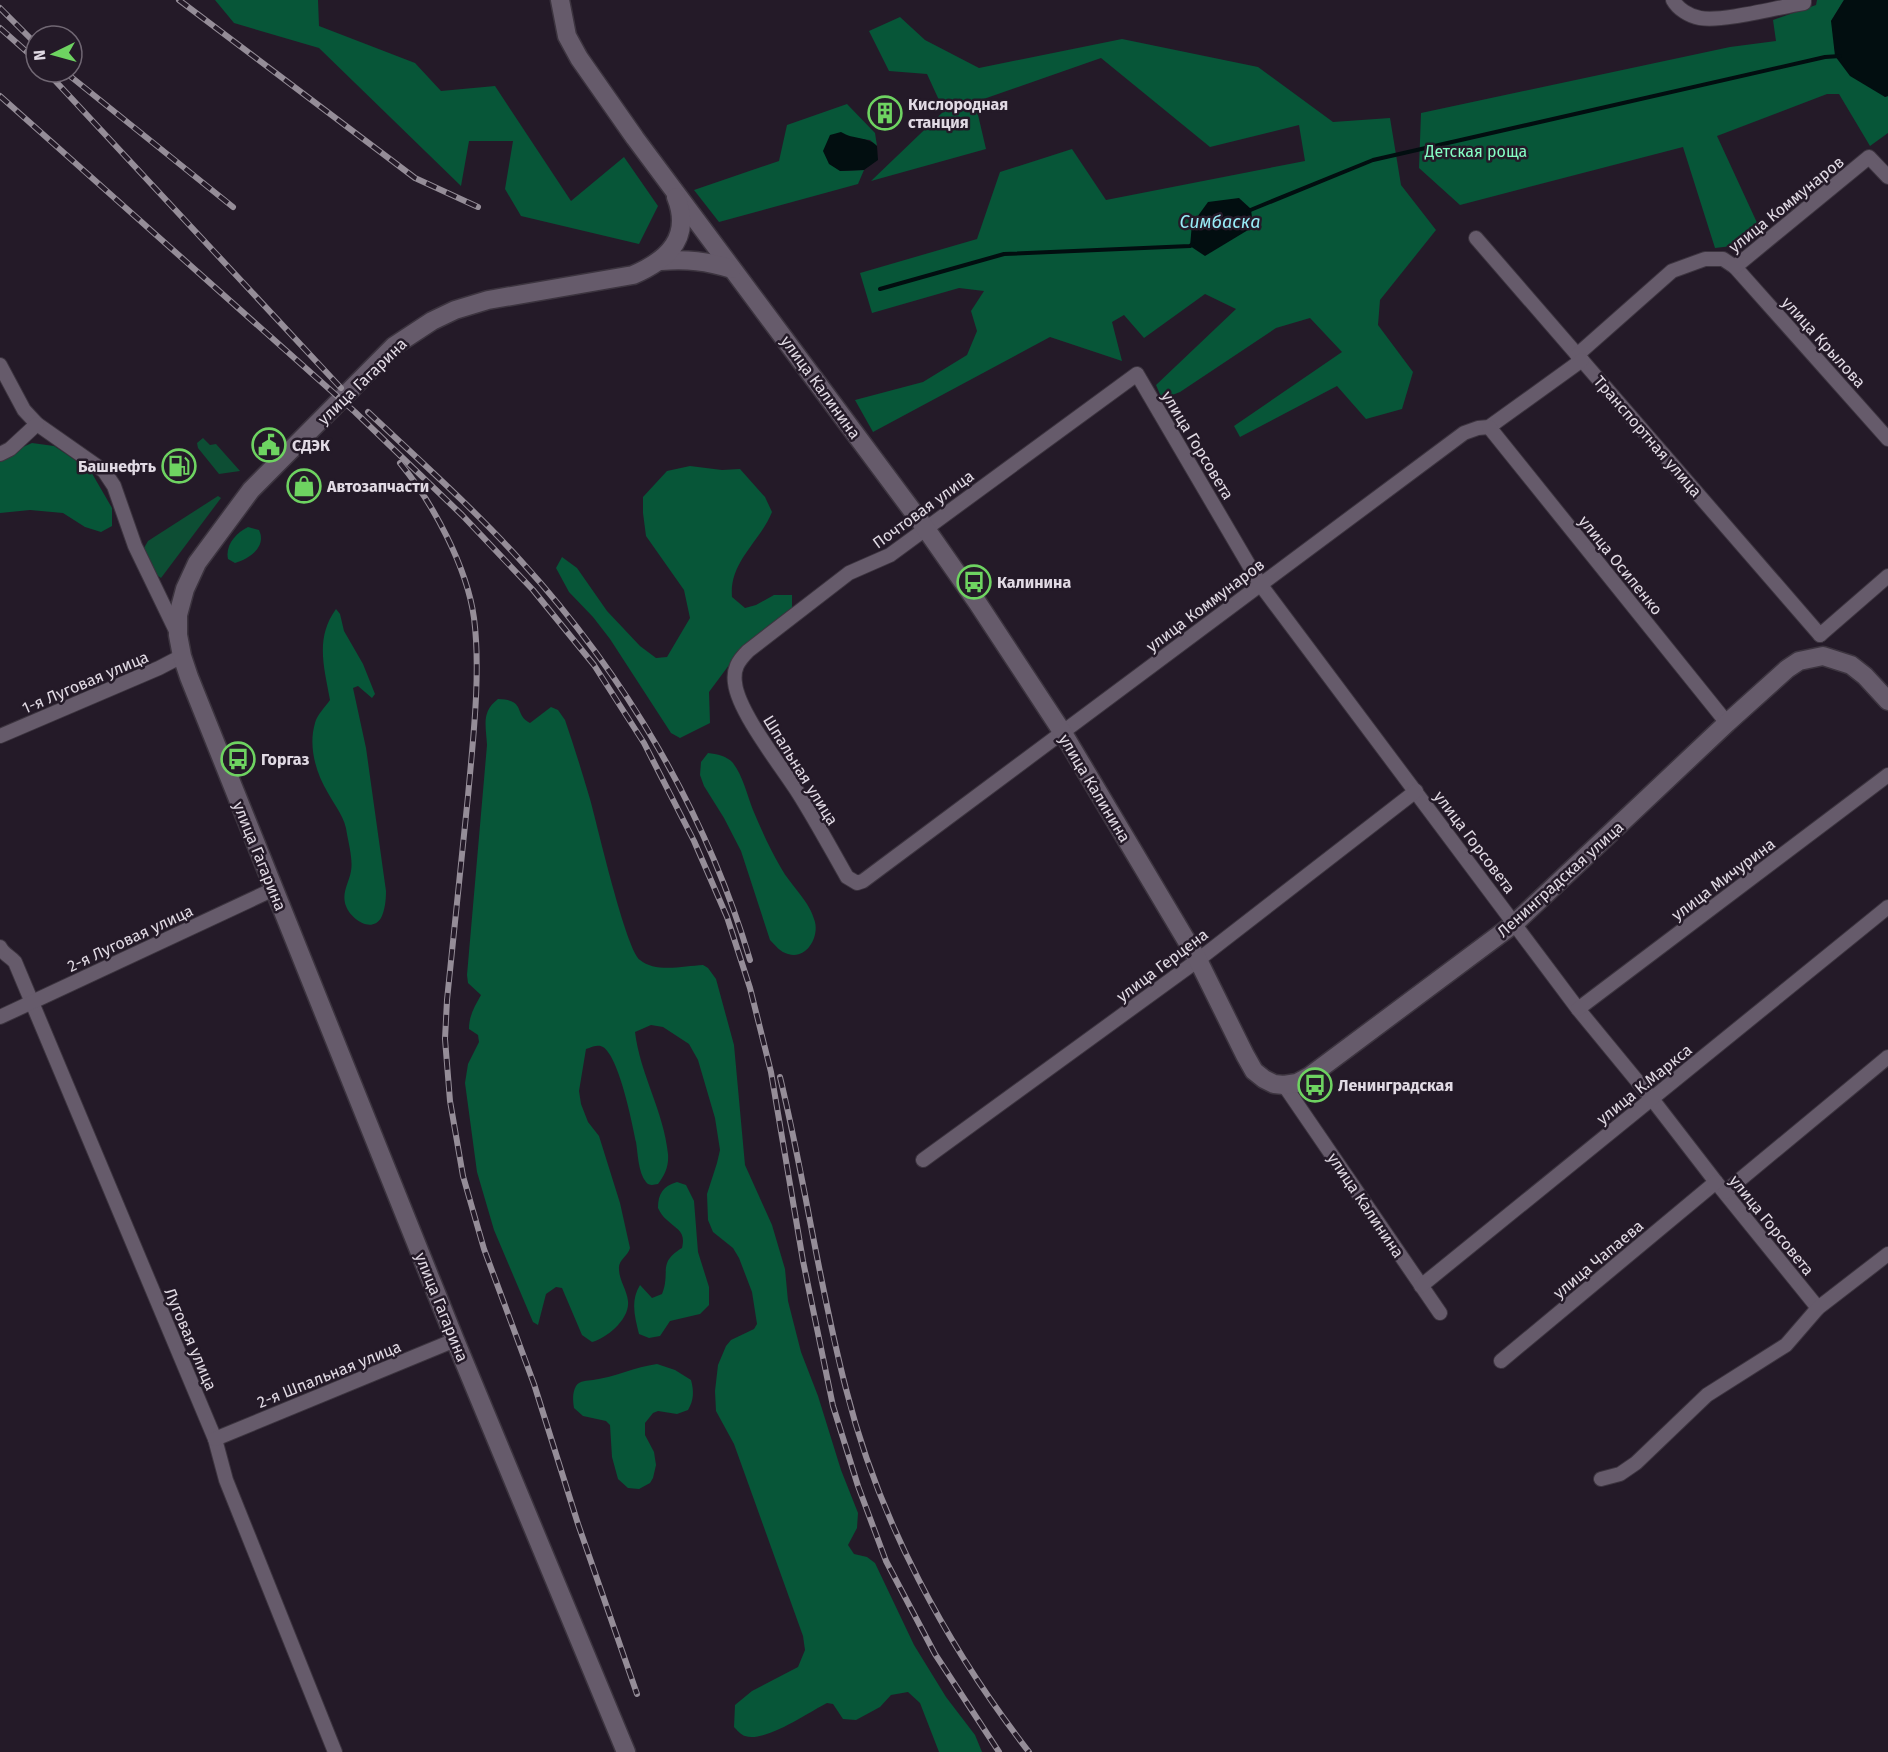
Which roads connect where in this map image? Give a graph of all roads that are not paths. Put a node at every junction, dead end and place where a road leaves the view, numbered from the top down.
1 (560, 0) edge
2 (1673, 0) edge
3 (1804, 1) edge
4 (1888, 177) edge
5 (672, 189) junction
6 (1476, 238) dead end
7 (661, 261) junction
8 (1735, 267) junction
9 (732, 269) junction
10 (1580, 357) junction
11 (0, 365) edge
12 (1137, 374) joint
13 (37, 424) junction
14 (1489, 427) junction
15 (1888, 439) edge
16 (0, 454) edge
17 (926, 529) junction
18 (1888, 576) edge
19 (1260, 584) junction
20 (178, 635) junction
21 (1820, 635) junction
22 (182, 656) junction
23 (1823, 656) junction
24 (734, 672) joint
25 (1888, 701) edge
26 (1727, 723) junction
27 (1063, 733) junction
28 (0, 736) edge
29 (1888, 776) edge
30 (1416, 791) junction
31 (852, 881) joint
32 (274, 889) junction
33 (1888, 907) edge
34 (1515, 923) junction
35 (0, 946) edge
36 (1198, 960) junction
37 (31, 1002) junction
38 (1578, 1009) junction
39 (0, 1017) edge
40 (1888, 1057) edge
41 (1284, 1085) junction
42 (1652, 1099) junction
43 (923, 1160) dead end
44 (1721, 1187) junction
45 (1888, 1254) edge
46 (1421, 1286) junction
47 (1818, 1308) junction
48 (1440, 1312) dead end
49 (455, 1340) junction
50 (1501, 1361) dead end
51 (215, 1439) junction
52 (1601, 1479) dead end
53 (335, 1752) edge
54 (626, 1752) edge

1 - 5 main road, улица Калинина
2 - 3 street
4 - 8 street, улица Коммунаров
5 - 7 main road, улица Гагарина
5 - 9 main road, улица Калинина
6 - 10 street, Транспортная улица
7 - 9 main road
7 - 20 main road, улица Гагарина
8 - 10 street, улица Коммунаров
8 - 15 street, улица Крылова
9 - 17 main road, улица Калинина
10 - 14 street, улица Коммунаров
10 - 21 street, Транспортная улица
11 - 13 street
12 - 17 street, Почтовая улица
12 - 19 street, улица Горсовета
13 - 16 street
13 - 20 street
14 - 19 street, улица Коммунаров
14 - 26 street, улица Осипенко
17 - 24 street, Почтовая улица
17 - 27 main road, улица Калинина
18 - 21 street
19 - 27 street, улица Коммунаров
19 - 30 street, улица Горсовета
20 - 22 main road, улица Гагарина
21 - 23 street
22 - 28 street, 1-я Луговая улица
22 - 32 main road, улица Гагарина
23 - 25 main road
23 - 26 main road, Ленинградская улица
24 - 31 street, Шпальная улица
26 - 34 main road, Ленинградская улица
27 - 31 street, улица Коммунаров
27 - 36 main road, улица Калинина
29 - 38 street, улица Мичурина
30 - 34 street, улица Горсовета
30 - 36 street, улица Герцена
32 - 37 street, 2-я Луговая улица
32 - 49 main road, улица Гагарина
33 - 42 street, улица К.Маркса
34 - 38 street, улица Горсовета
34 - 41 main road, Ленинградская улица
35 - 37 street, Луговая улица
36 - 41 main road, улица Калинина
36 - 43 street, улица Герцена
37 - 39 street, 2-я Луговая улица
37 - 51 street, Луговая улица
38 - 42 street, улица Горсовета
40 - 44 street, улица Чапаева
41 - 46 street, улица Калинина
42 - 44 street, улица Горсовета
42 - 46 street, улица К.Маркса
44 - 47 street, улица Горсовета
44 - 50 street, улица Чапаева
45 - 47 street
46 - 48 street, улица Калинина
47 - 52 street
49 - 51 street, 2-я Шпальная улица
49 - 54 main road, улица Гагарина
51 - 53 street, Луговая улица

